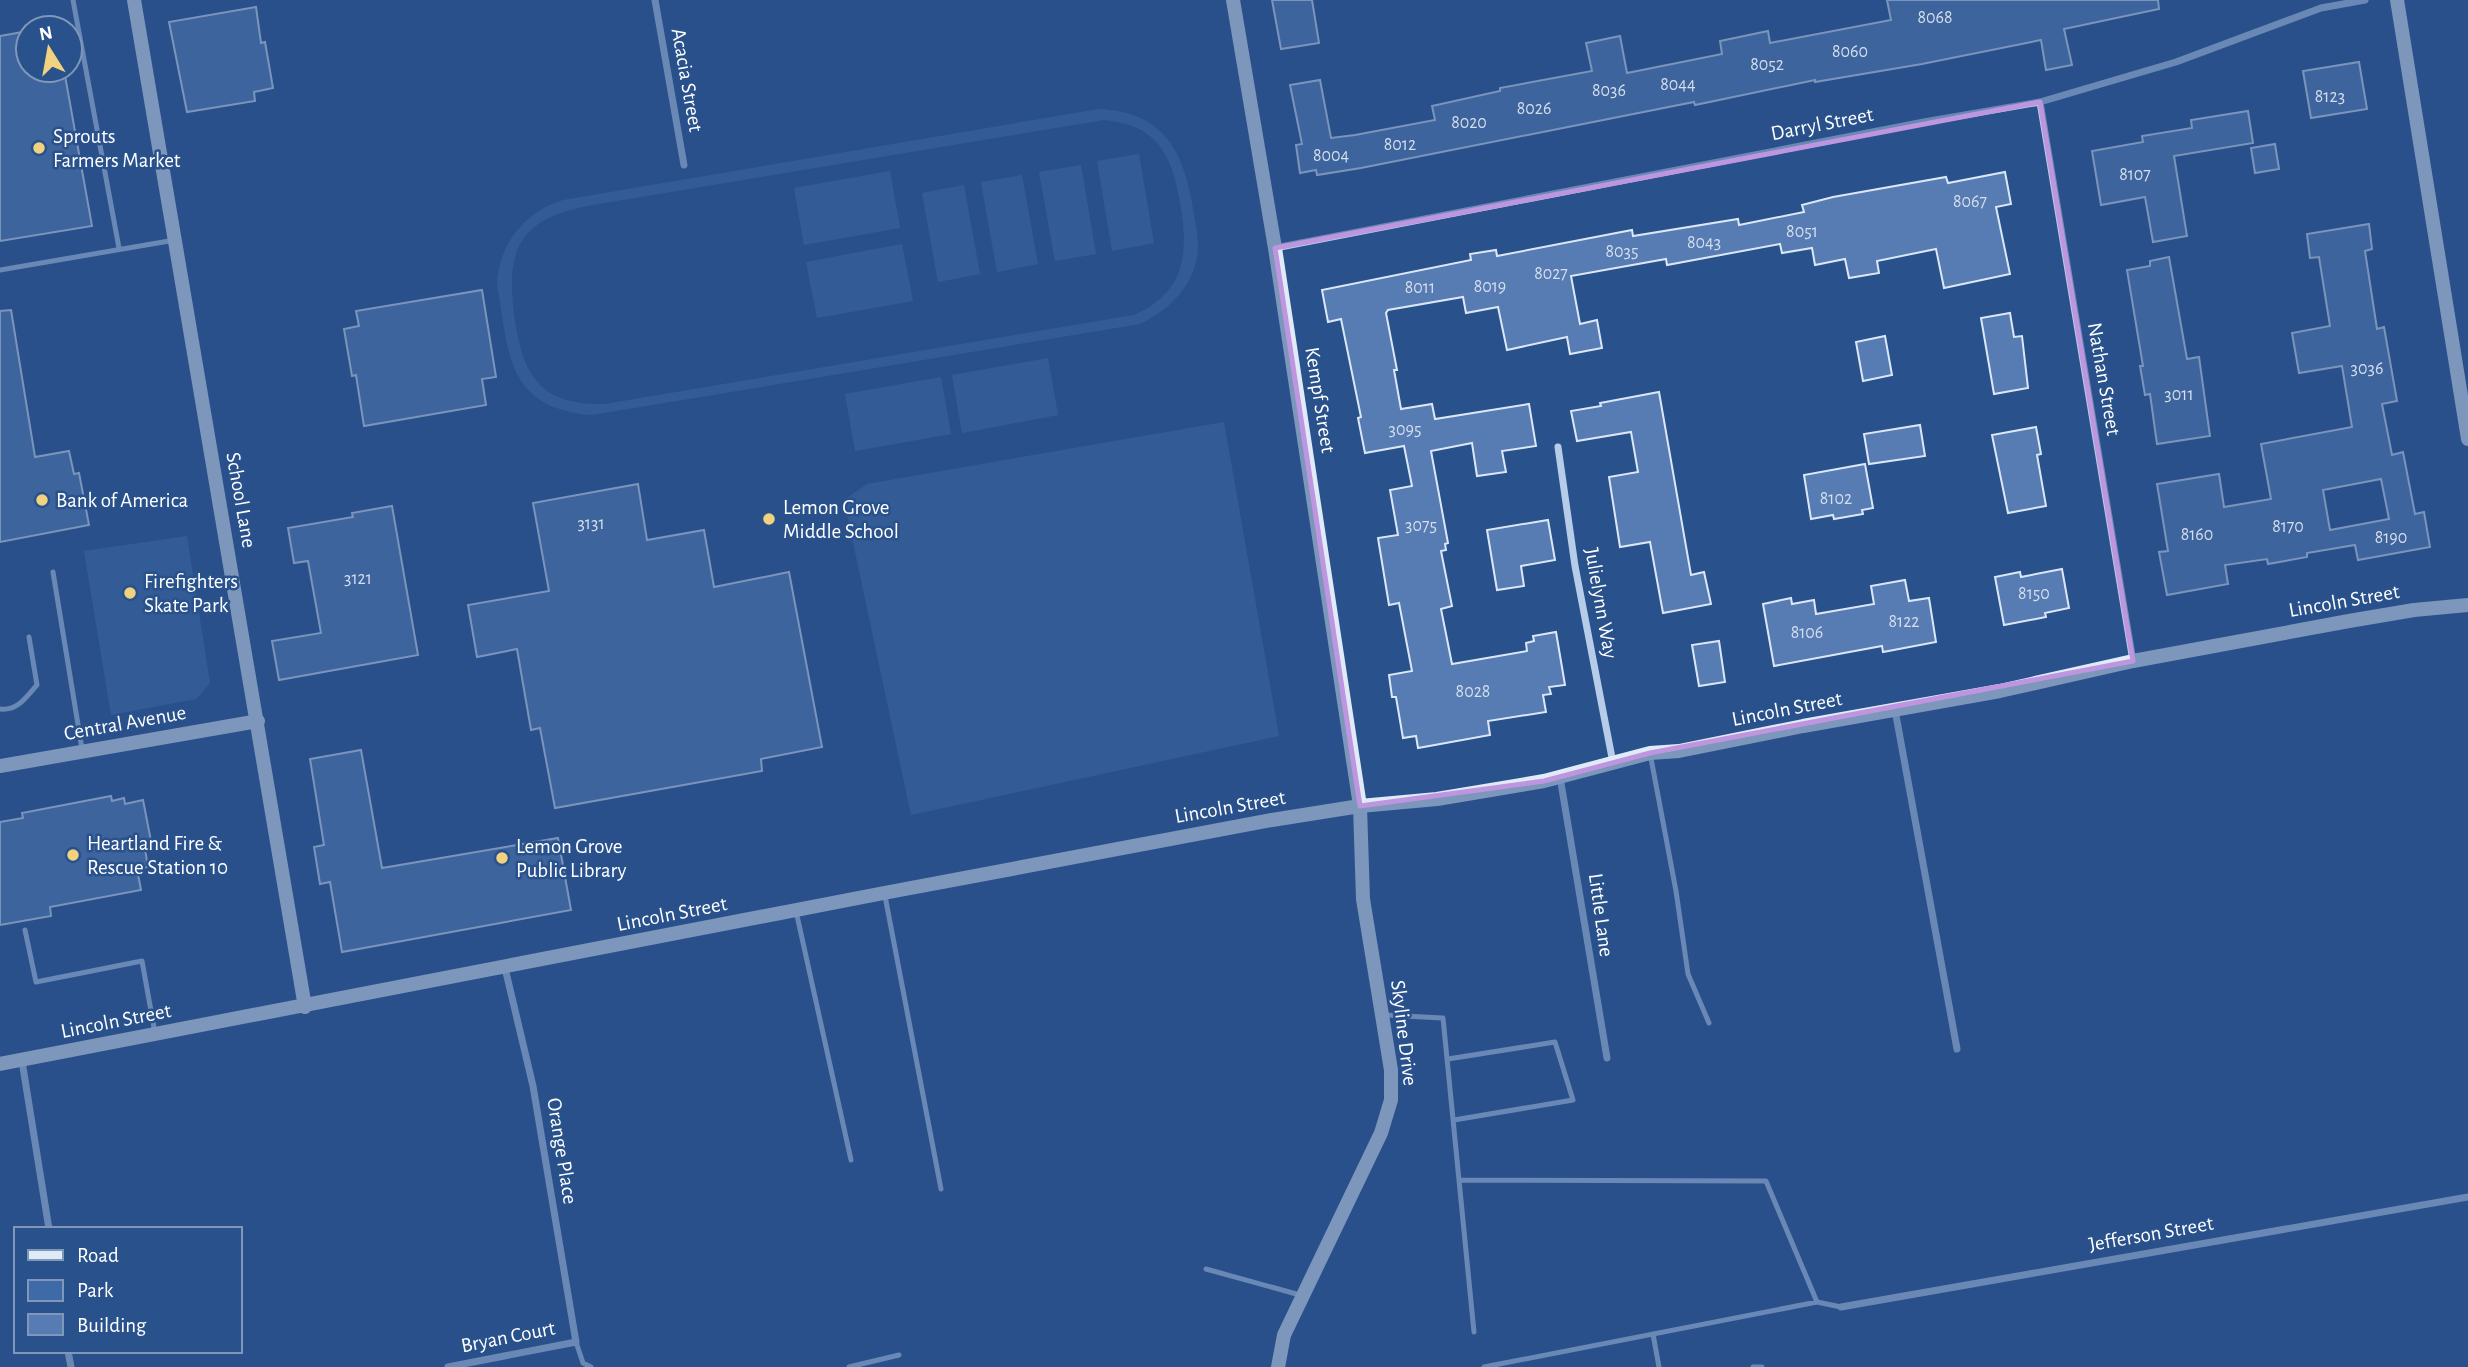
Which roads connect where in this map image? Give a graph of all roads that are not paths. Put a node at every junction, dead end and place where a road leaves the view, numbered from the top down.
1 (73, 0) edge
2 (134, 0) edge
3 (655, 0) edge
4 (1233, 0) edge
5 (2365, 0) edge
6 (2397, 0) edge
7 (2040, 102) junction
8 (684, 166) dead end
9 (175, 240) junction
10 (119, 248) junction
11 (1275, 248) junction
12 (0, 270) edge
13 (2468, 439) edge
14 (1558, 447) dead end
15 (53, 572) dead end
16 (2468, 605) edge
17 (29, 637) dead end
18 (2133, 661) junction
19 (0, 709) edge
20 (1895, 710) junction
21 (258, 721) junction
22 (82, 752) junction
23 (1650, 753) junction
24 (1613, 763) junction
25 (0, 766) edge
26 (1560, 777) junction
27 (1360, 806) junction
28 (884, 893) junction
29 (796, 911) junction
30 (24, 930) dead end
31 (505, 968) junction
32 (305, 1007) junction
33 (1382, 1015) junction
34 (1709, 1023) dead end
35 (155, 1033) junction
36 (1957, 1049) dead end
37 (1606, 1058) dead end
38 (1448, 1059) junction
39 (22, 1061) junction
40 (0, 1065) edge
41 (1454, 1120) junction
42 (851, 1160) dead end
43 (1460, 1180) junction
44 (941, 1189) dead end
45 (2468, 1197) edge
46 (49, 1227) edge
47 (1206, 1269) dead end
48 (1302, 1295) junction
49 (1817, 1302) junction
50 (1840, 1307) joint
51 (1475, 1332) dead end
52 (1653, 1334) junction
53 (576, 1342) junction
54 (900, 1356) dead end
55 (448, 1367) edge
56 (591, 1367) edge
57 (849, 1367) edge
58 (1278, 1367) edge
59 (1485, 1367) edge
60 (1659, 1367) edge
61 (1753, 1367) edge
62 (1762, 1367) edge

1 - 10 lane
2 - 9 street, School Lane
3 - 8 street, Acacia Street
4 - 11 street, Kempf Street
5 - 7 street, Darryl Street
6 - 13 street
7 - 11 street, Darryl Street
7 - 18 street, Nathan Street
9 - 10 lane
9 - 21 street, School Lane
10 - 12 lane
11 - 27 street, Kempf Street
14 - 24 street, Julielynn Way
15 - 22 lane
16 - 18 street, Lincoln Street
17 - 19 lane
18 - 20 street, Lincoln Street
20 - 23 street, Lincoln Street
20 - 36 street
21 - 22 street, Central Avenue
21 - 32 street, School Lane
22 - 25 street, Central Avenue
23 - 24 street, Lincoln Street
23 - 34 lane
24 - 26 street, Lincoln Street
26 - 27 street, Lincoln Street
26 - 37 street, Little Lane
27 - 28 street, Lincoln Street
27 - 33 street, Skyline Drive
28 - 29 street, Lincoln Street
28 - 44 lane
29 - 31 street, Lincoln Street
29 - 42 lane
30 - 35 lane
31 - 32 street, Lincoln Street
31 - 53 street, Orange Place
32 - 35 street, Lincoln Street
33 - 38 lane
33 - 48 street, Skyline Drive
35 - 39 street, Lincoln Street
38 - 41 lane
38 - 41 lane
39 - 40 street, Lincoln Street
39 - 46 street
41 - 43 lane
43 - 49 lane
43 - 51 lane
45 - 50 street, Jefferson Street
47 - 48 lane
48 - 58 street, Skyline Drive
49 - 50 lane
49 - 52 lane
52 - 59 lane
52 - 60 lane
53 - 55 street, Bryan Court
53 - 56 lane
54 - 57 lane
61 - 62 lane

